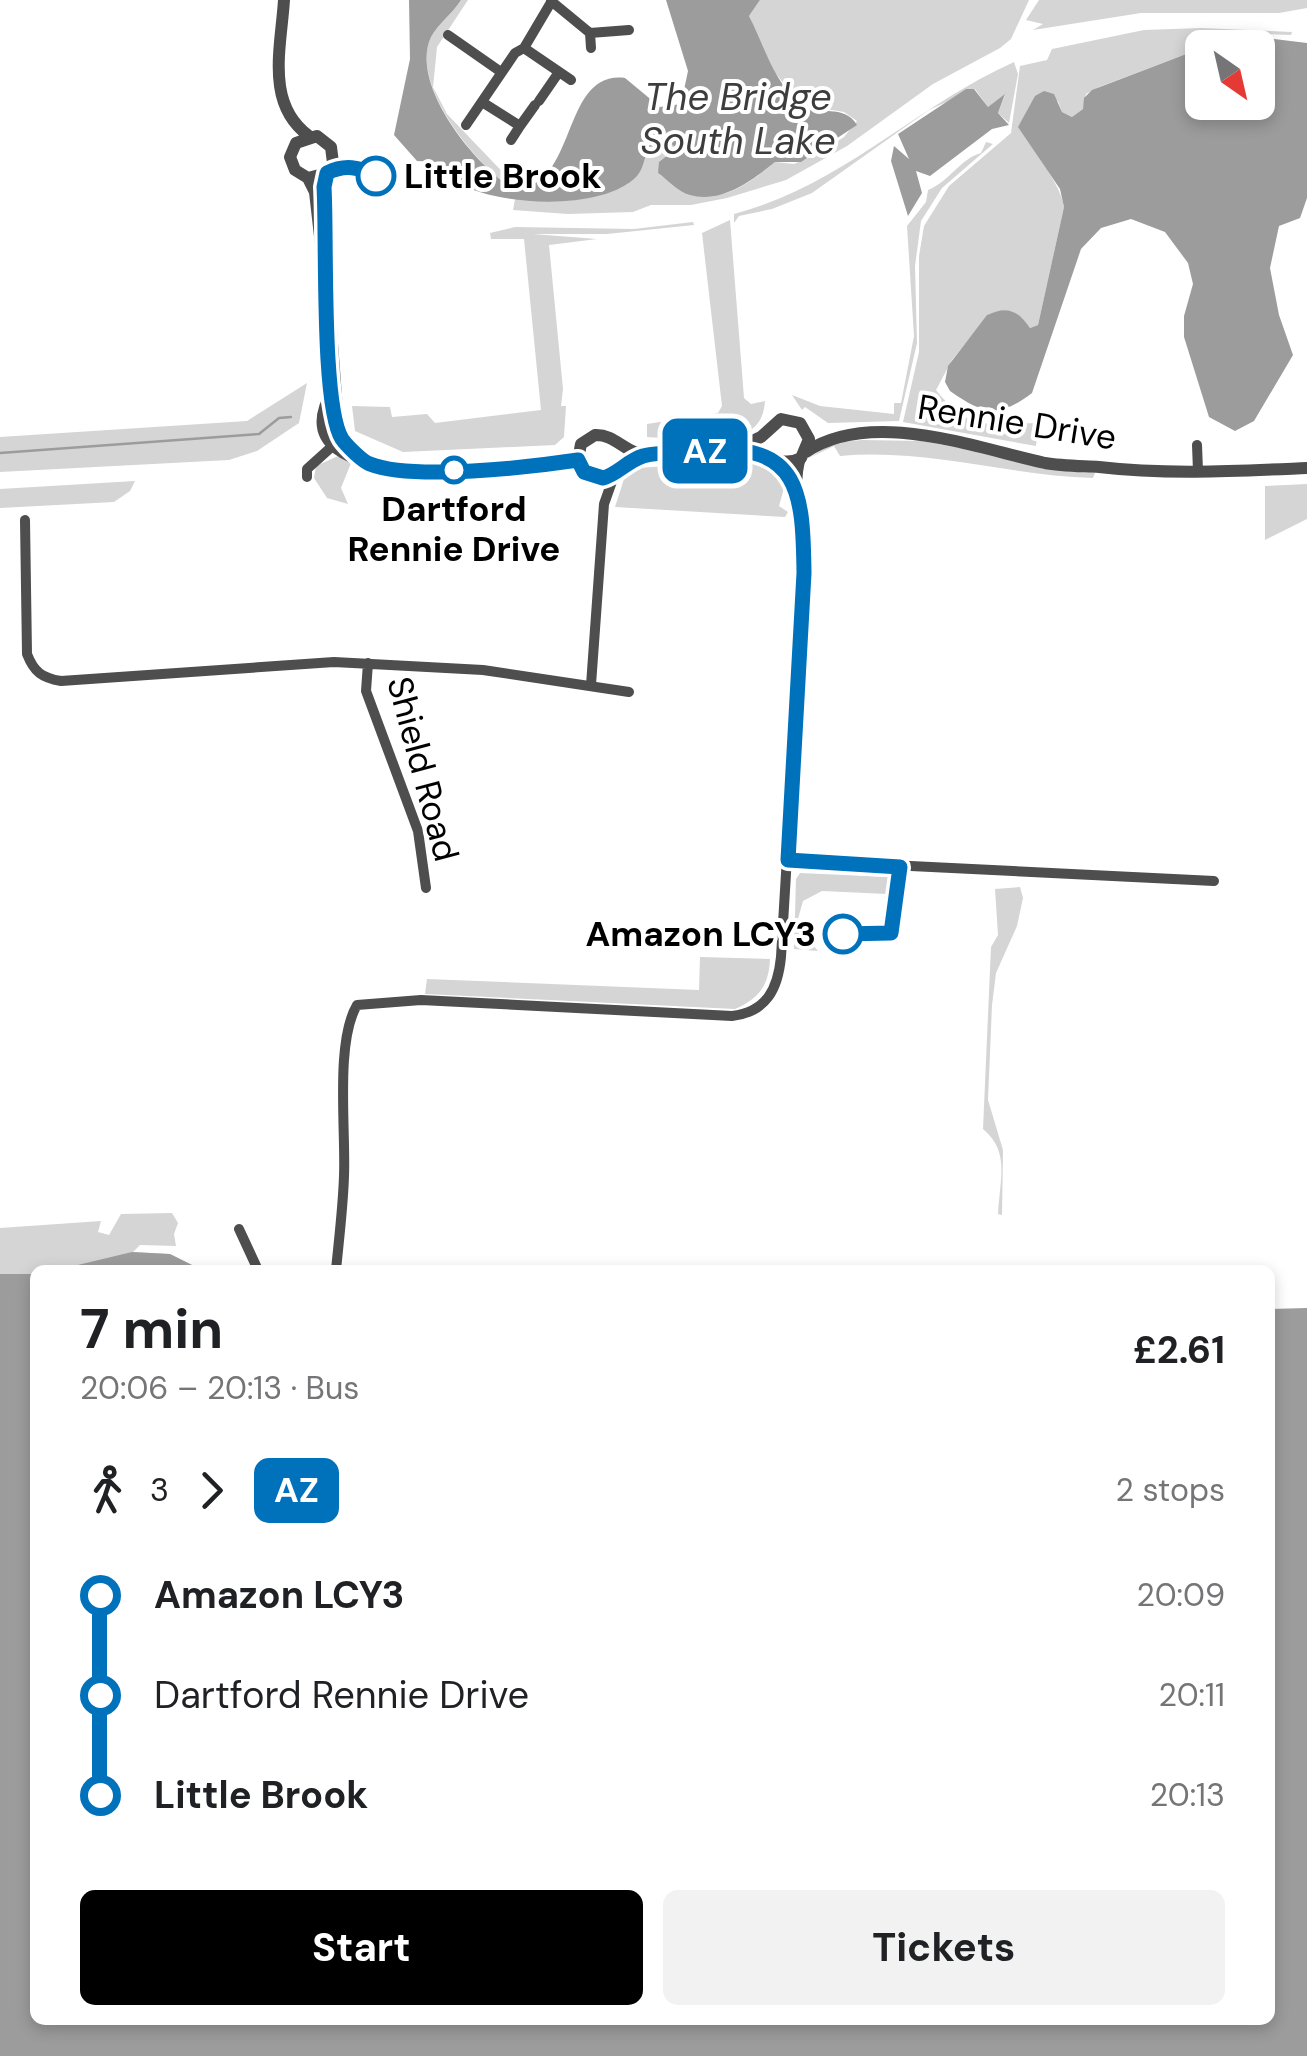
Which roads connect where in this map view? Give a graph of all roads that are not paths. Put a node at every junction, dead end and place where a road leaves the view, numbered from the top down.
1 (284, 0) edge
2 (551, 2) edge
3 (628, 30) dead end
4 (590, 33) junction
5 (448, 35) dead end
6 (524, 48) junction
7 (592, 48) dead end
8 (501, 72) junction
9 (559, 72) junction
10 (572, 80) dead end
11 (482, 102) junction
12 (288, 120) junction
13 (466, 124) dead end
14 (520, 126) junction
15 (309, 136) junction
16 (511, 140) dead end
17 (292, 150) junction
18 (327, 173) junction
19 (308, 178) junction
20 (325, 252) junction
21 (804, 427) junction
22 (766, 432) junction
23 (838, 436) junction
24 (338, 442) junction
25 (1197, 446) dead end
26 (620, 447) junction
27 (737, 448) junction
28 (646, 455) junction
29 (803, 455) junction
30 (775, 459) junction
31 (578, 460) junction
32 (1307, 468) edge
33 (617, 470) junction
34 (1198, 472) junction
35 (589, 476) junction
36 (308, 477) dead end
37 (795, 486) junction
38 (604, 504) junction
39 (25, 520) dead end
40 (368, 663) junction
41 (591, 685) junction
42 (629, 692) dead end
43 (788, 860) junction
44 (1214, 880) dead end
45 (426, 888) dead end
46 (239, 1229) dead end
47 (256, 1265) edge
48 (336, 1265) edge

1 - 12 street
2 - 4 street
2 - 6 street
3 - 4 street
4 - 7 street
5 - 8 street
6 - 8 street
6 - 9 street
8 - 11 street
9 - 10 street
9 - 14 street
11 - 13 street
11 - 14 street
12 - 15 street
12 - 17 street
14 - 16 street
15 - 17 street
15 - 18 street
17 - 19 street
18 - 19 street
18 - 20 street
19 - 20 street
20 - 24 street
21 - 22 street, Rennie Drive
21 - 23 street, Rennie Drive
21 - 29 street
22 - 27 street, Rennie Drive
22 - 30 street
23 - 29 street, Rennie Drive
23 - 34 street, Rennie Drive
24 - 31 street, Rennie Drive
24 - 36 street
25 - 34 street
26 - 28 street, Rennie Drive
26 - 31 street, Rennie Drive
26 - 33 street
27 - 28 street, Rennie Drive
27 - 30 street, Rennie Drive
28 - 33 street, Rennie Drive
29 - 30 street, Rennie Drive
29 - 37 street
30 - 37 street
31 - 35 street
32 - 34 street, Rennie Drive
33 - 35 street, Rennie Drive
33 - 38 street
35 - 38 street
37 - 43 street
38 - 41 street
39 - 40 street
40 - 41 street
40 - 45 street, Shield Road
41 - 42 street
43 - 44 street
43 - 48 street
46 - 47 street

